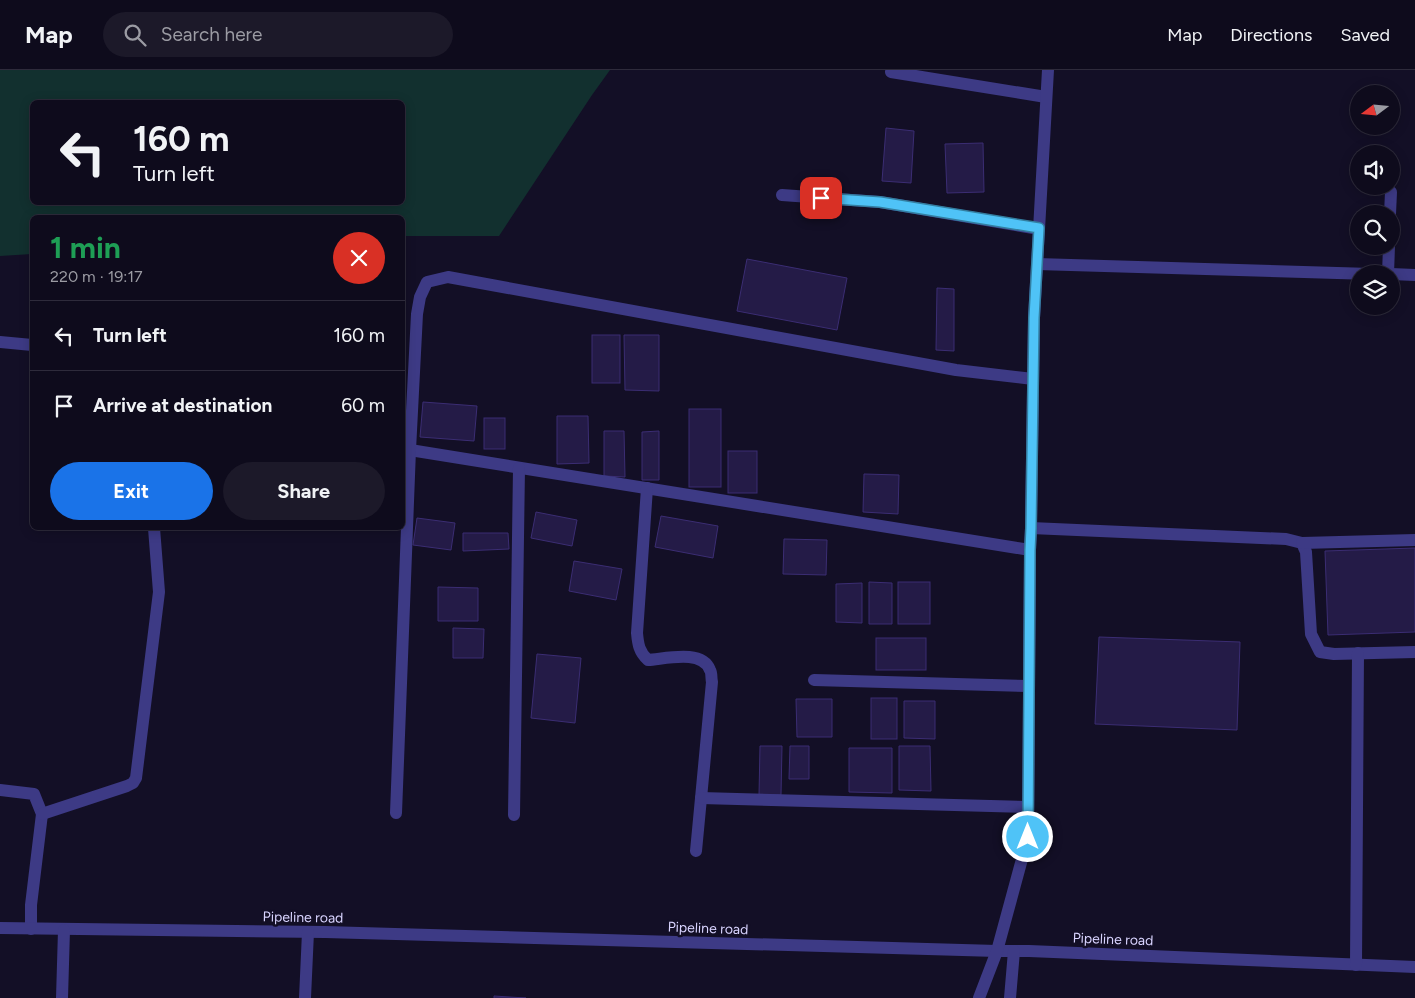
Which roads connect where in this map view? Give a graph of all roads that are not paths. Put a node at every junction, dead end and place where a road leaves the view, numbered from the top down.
1 (1048, 70) edge
2 (891, 72) dead end
3 (1046, 97) junction
4 (782, 195) dead end
5 (1039, 228) junction
6 (1037, 264) junction
7 (1350, 273) edge
8 (1400, 274) edge
9 (1415, 275) edge
10 (0, 342) edge
11 (30, 345) edge
12 (1033, 379) junction
13 (410, 450) junction
14 (519, 468) junction
15 (646, 488) junction
16 (1031, 528) junction
17 (154, 530) edge
18 (1415, 540) edge
19 (1302, 543) junction
20 (1030, 550) junction
21 (1415, 652) edge
22 (1358, 653) junction
23 (814, 680) dead end
24 (1029, 686) junction
25 (0, 790) edge
26 (701, 798) junction
27 (1028, 807) junction
28 (396, 813) dead end
29 (42, 814) junction
30 (514, 814) dead end
31 (696, 851) dead end
32 (0, 928) edge
33 (31, 929) junction
34 (64, 930) junction
35 (308, 932) junction
36 (997, 951) junction
37 (1014, 951) junction
38 (1356, 965) junction
39 (1415, 967) edge
40 (62, 998) edge
41 (305, 998) edge
42 (979, 998) edge
43 (1010, 998) edge

1 - 3 street
2 - 3 street
3 - 5 street
4 - 5 street
5 - 6 street
6 - 7 street
6 - 12 street
8 - 9 street
10 - 11 street
12 - 13 street
12 - 16 street
13 - 14 street
13 - 28 street
14 - 15 street
14 - 30 street
15 - 20 street
15 - 26 street
16 - 19 street
16 - 20 street
17 - 29 street
18 - 19 street
19 - 22 street
20 - 24 street
21 - 22 street
22 - 38 street
23 - 24 street
24 - 27 street
25 - 29 street
26 - 27 street
26 - 31 street
27 - 36 street
29 - 33 street
32 - 33 street, Pipeline road
33 - 34 street, Pipeline road
34 - 35 street, Pipeline road
34 - 40 street
35 - 36 street, Pipeline road
35 - 41 street
36 - 37 street, Pipeline road
36 - 42 street
37 - 38 street, Pipeline road
37 - 43 street
38 - 39 street, Pipeline road

